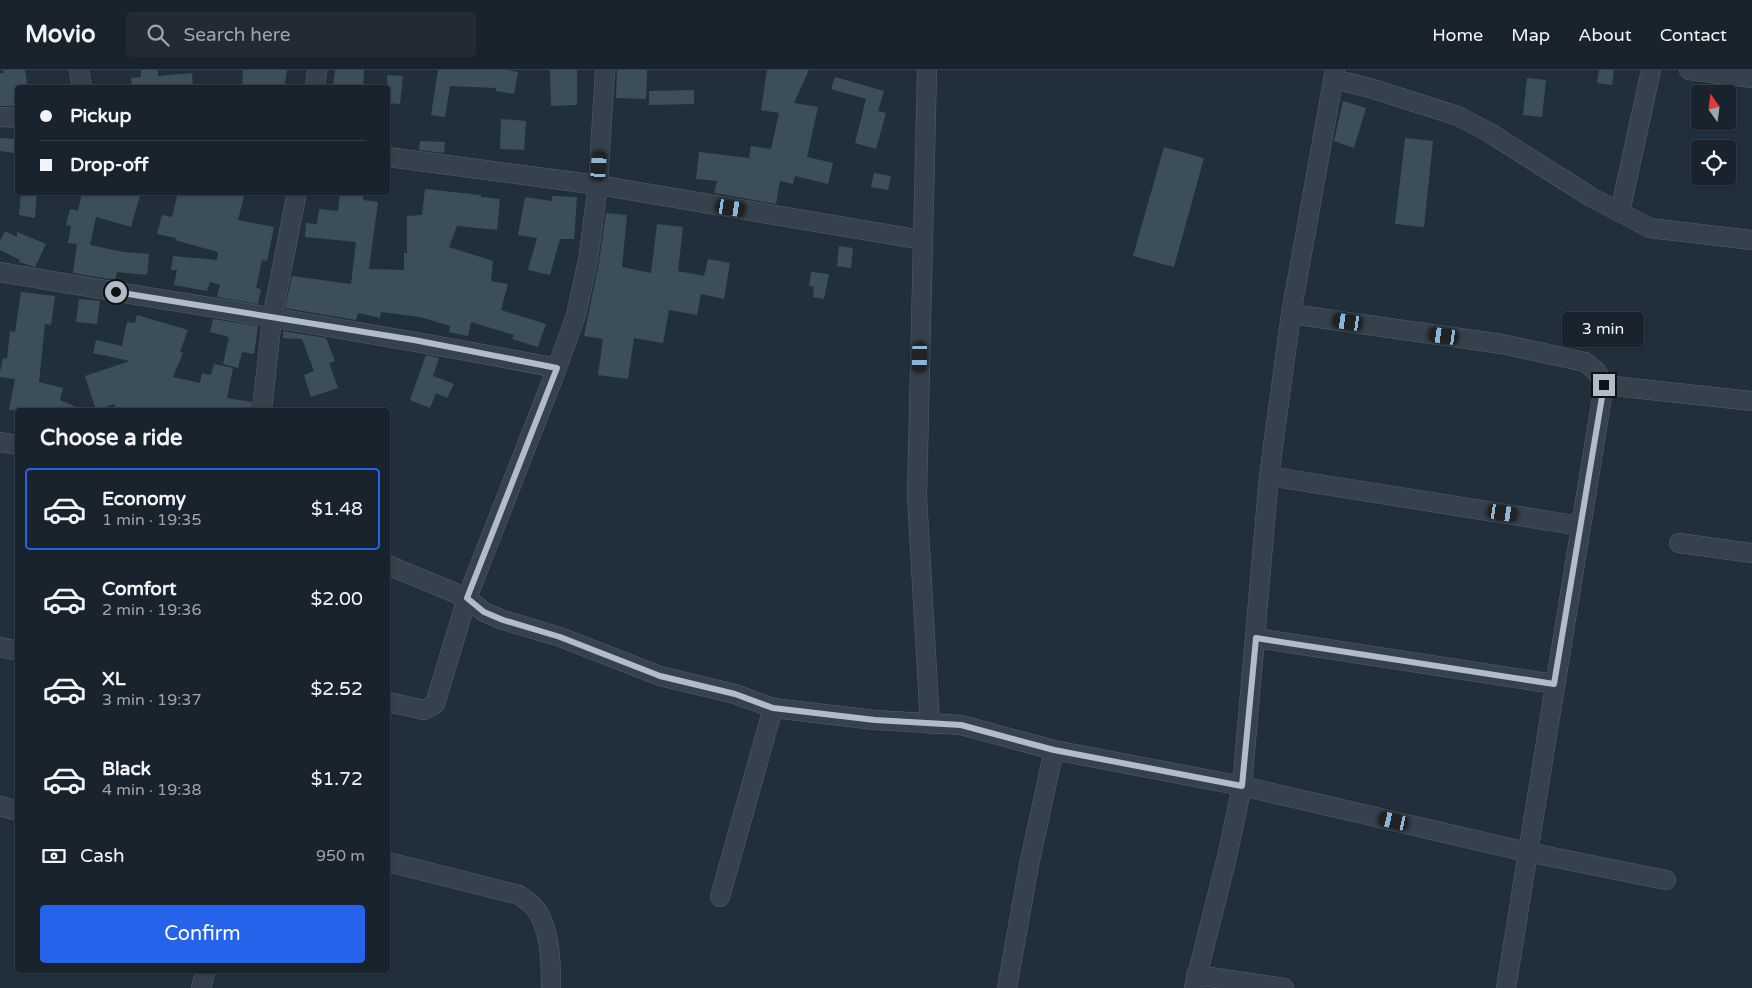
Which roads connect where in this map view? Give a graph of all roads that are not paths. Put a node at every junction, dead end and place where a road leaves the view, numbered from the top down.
1 (79, 70) edge
2 (317, 70) edge
3 (605, 70) edge
4 (927, 70) edge
5 (1651, 70) edge
6 (1689, 70) edge
7 (1334, 74) edge
8 (1752, 78) edge
9 (82, 85) edge
10 (315, 85) edge
11 (0, 118) edge
12 (15, 118) edge
13 (390, 157) edge
14 (598, 186) junction
15 (296, 195) edge
16 (1620, 212) junction
17 (922, 240) junction
18 (1752, 240) edge
19 (0, 272) edge
20 (1291, 314) junction
21 (272, 318) junction
22 (557, 368) junction
23 (1604, 385) junction
24 (1752, 401) edge
25 (262, 408) edge
26 (0, 442) edge
27 (15, 444) edge
28 (1270, 476) junction
29 (1581, 526) junction
30 (1679, 543) dead end
31 (1752, 553) edge
32 (390, 566) edge
33 (467, 598) junction
34 (1256, 638) junction
35 (0, 647) edge
36 (15, 650) edge
37 (1554, 684) junction
38 (390, 702) edge
39 (773, 708) junction
40 (930, 724) junction
41 (1054, 750) junction
42 (1242, 786) junction
43 (0, 806) edge
44 (15, 810) edge
45 (1527, 852) junction
46 (390, 863) edge
47 (1666, 880) dead end
48 (720, 897) dead end
49 (205, 973) edge
50 (1195, 982) edge
51 (201, 988) edge
52 (551, 988) edge
53 (1007, 988) edge
54 (1284, 988) edge
55 (1506, 988) edge

1 - 9 street
2 - 10 street
3 - 14 street
4 - 17 street
5 - 16 street
6 - 8 street
7 - 16 street
7 - 20 street
11 - 12 street
13 - 14 street
14 - 17 street
14 - 22 street
15 - 21 street
16 - 18 street
17 - 40 street
19 - 21 street
20 - 23 street
20 - 28 street
21 - 22 street
21 - 25 street
22 - 33 street
23 - 24 street
23 - 29 street
26 - 27 street
28 - 29 street
28 - 34 street
29 - 37 street
30 - 31 street
32 - 33 street
33 - 38 street
33 - 39 street
34 - 37 street
34 - 42 street
35 - 36 street
37 - 45 street
39 - 40 street
39 - 48 street
40 - 41 street
41 - 42 street
41 - 53 street
42 - 45 street
42 - 50 street
43 - 44 street
45 - 47 street
45 - 55 street
46 - 52 street
49 - 51 street
50 - 54 street

